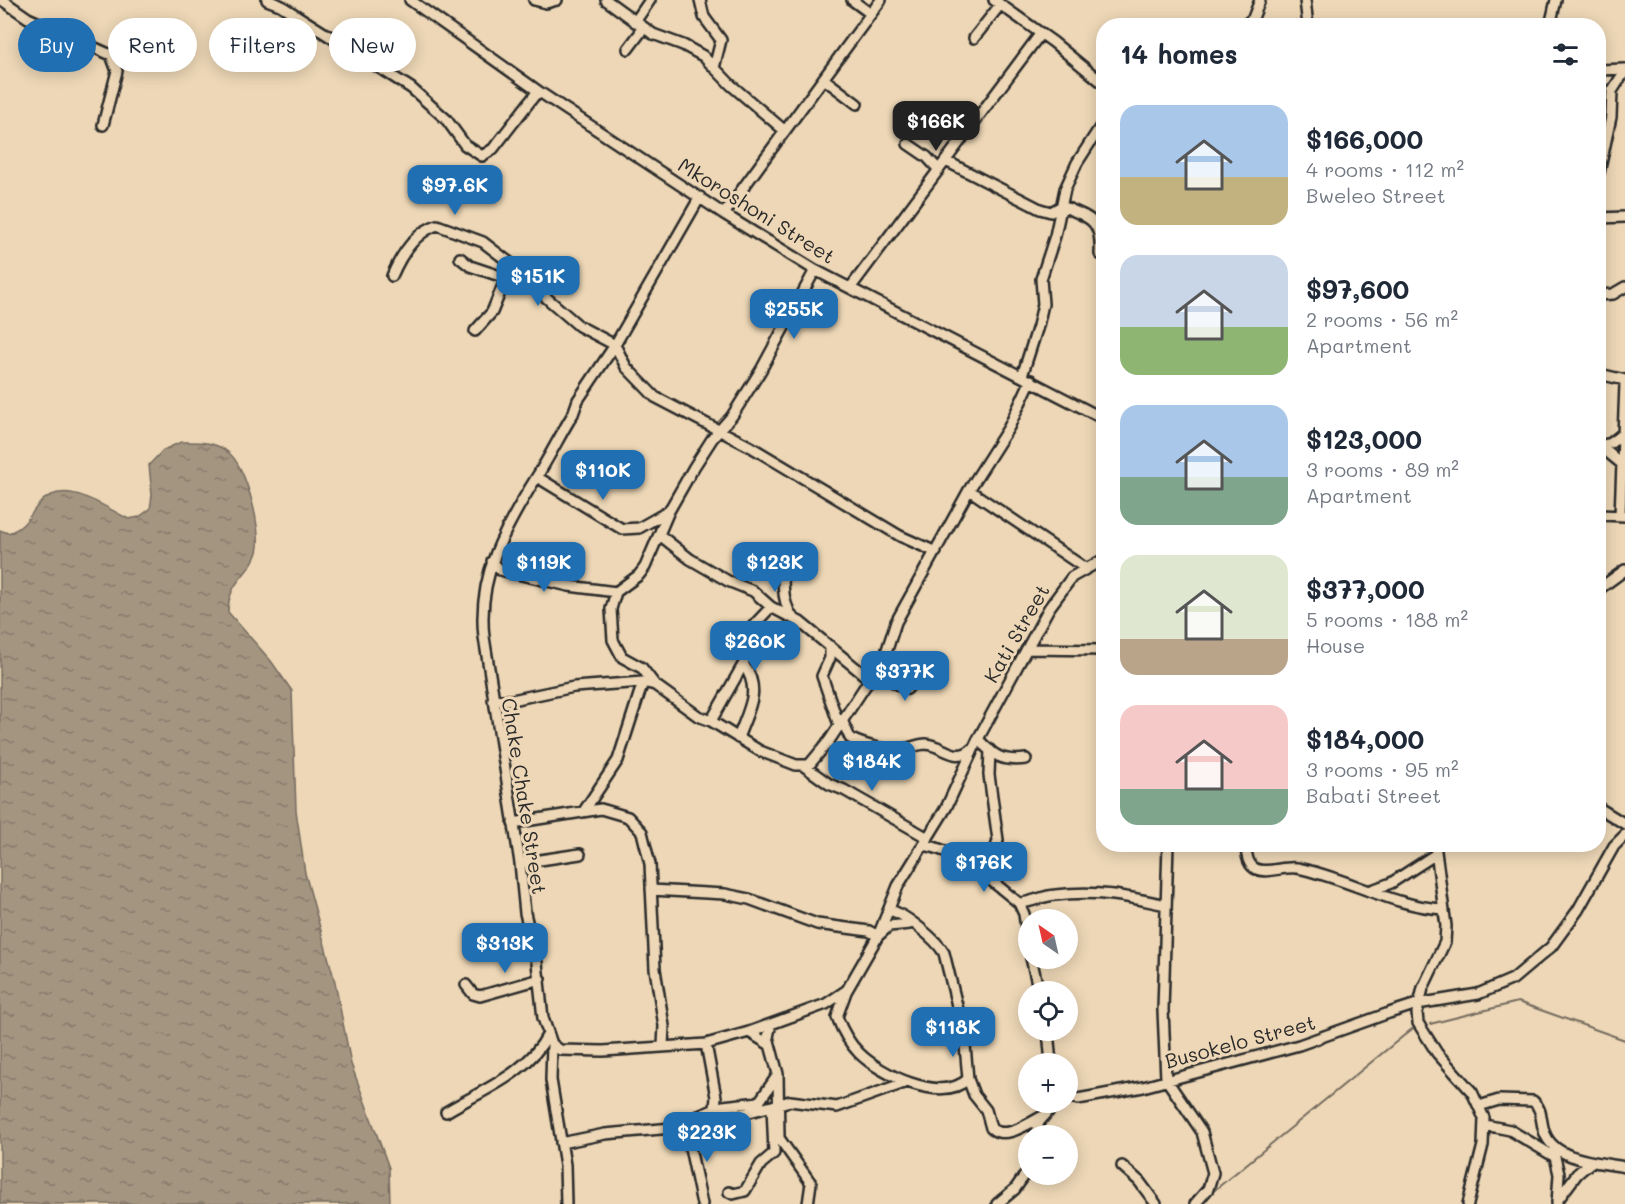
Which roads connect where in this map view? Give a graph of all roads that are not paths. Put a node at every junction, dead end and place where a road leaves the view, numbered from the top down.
1 (2, 0) edge
2 (267, 0) edge
3 (410, 0) edge
4 (534, 0) edge
5 (557, 0) edge
6 (606, 0) edge
7 (650, 0) edge
8 (700, 0) edge
9 (852, 0) edge
10 (881, 0) edge
11 (1260, 0) edge
12 (1305, 0) edge
13 (1556, 0) edge
14 (997, 2) edge
15 (871, 14) junction
16 (1253, 18) edge
17 (1307, 18) edge
18 (1552, 18) edge
19 (641, 28) junction
20 (1041, 33) junction
21 (974, 38) dead end
22 (628, 49) dead end
23 (714, 68) junction
24 (1606, 70) edge
25 (1625, 70) edge
26 (1096, 78) edge
27 (824, 79) junction
28 (538, 91) junction
29 (857, 104) dead end
30 (103, 124) dead end
31 (785, 131) junction
32 (1096, 134) edge
33 (1606, 141) edge
34 (908, 144) dead end
35 (946, 161) junction
36 (939, 170) junction
37 (700, 197) junction
38 (1062, 206) junction
39 (724, 214) junction
40 (1625, 217) edge
41 (1606, 218) edge
42 (1096, 224) edge
43 (460, 258) dead end
44 (815, 270) junction
45 (392, 276) dead end
46 (506, 278) junction
47 (527, 281) junction
48 (851, 287) junction
49 (1625, 288) edge
50 (1606, 294) edge
51 (475, 331) dead end
52 (615, 345) junction
53 (1606, 376) edge
54 (1026, 378) junction
55 (1625, 382) edge
56 (1096, 415) edge
57 (722, 429) junction
58 (1622, 434) junction
59 (1606, 444) edge
60 (1606, 451) edge
61 (1622, 464) junction
62 (537, 477) junction
63 (969, 490) junction
64 (669, 511) junction
65 (1606, 515) edge
66 (1623, 516) edge
67 (660, 536) junction
68 (787, 552) dead end
69 (936, 552) junction
70 (492, 561) junction
71 (1096, 563) edge
72 (1085, 568) junction
73 (1625, 570) edge
74 (1606, 584) edge
75 (616, 592) junction
76 (771, 607) junction
77 (793, 618) junction
78 (830, 646) junction
79 (1028, 649) junction
80 (1096, 650) edge
81 (744, 665) junction
82 (927, 667) dead end
83 (871, 675) junction
84 (643, 682) junction
85 (655, 685) junction
86 (493, 700) junction
87 (711, 721) junction
88 (840, 722) junction
89 (738, 738) junction
90 (850, 738) junction
91 (829, 741) junction
92 (976, 743) junction
93 (990, 750) junction
94 (1026, 759) dead end
95 (804, 766) junction
96 (584, 811) junction
97 (1606, 812) edge
98 (513, 823) junction
99 (1625, 824) edge
100 (1625, 835) edge
101 (926, 842) junction
102 (1168, 852) edge
103 (1247, 852) edge
104 (1436, 852) edge
105 (580, 854) dead end
106 (520, 863) junction
107 (988, 879) junction
108 (651, 890) junction
109 (1369, 891) junction
110 (1019, 903) junction
111 (1166, 905) junction
112 (1022, 909) edge
113 (1443, 909) junction
114 (889, 910) junction
115 (910, 924) junction
116 (878, 936) junction
117 (540, 979) junction
118 (466, 986) dead end
119 (847, 990) junction
120 (1417, 1004) junction
121 (771, 1024) junction
122 (749, 1032) junction
123 (548, 1034) junction
124 (552, 1044) junction
125 (706, 1044) junction
126 (770, 1045) junction
127 (663, 1046) junction
128 (778, 1074) junction
129 (968, 1079) junction
130 (1166, 1079) junction
131 (907, 1082) junction
132 (1078, 1099) edge
133 (776, 1105) junction
134 (1479, 1106) junction
135 (715, 1108) junction
136 (446, 1112) dead end
137 (1046, 1113) edge
138 (1043, 1116) junction
139 (694, 1122) junction
140 (1039, 1125) edge
141 (1485, 1125) junction
142 (678, 1126) junction
143 (777, 1136) junction
144 (561, 1143) junction
145 (1552, 1146) junction
146 (1555, 1157) junction
147 (1590, 1162) junction
148 (1122, 1166) dead end
149 (1625, 1167) edge
150 (1018, 1185) edge
151 (729, 1192) dead end
152 (1557, 1203) edge
153 (566, 1204) edge
154 (702, 1204) edge
155 (808, 1204) edge
156 (997, 1204) edge
157 (1156, 1204) edge
158 (1195, 1204) edge
159 (1468, 1204) edge

1 - 30 street
2 - 28 street
3 - 28 street, Mkoroshoni Street
4 - 5 street
6 - 19 street
7 - 19 street
8 - 23 street
9 - 15 street
10 - 15 street
11 - 16 street
12 - 17 street
13 - 18 street
14 - 20 street
14 - 21 street
15 - 27 street
19 - 22 street
19 - 23 street
20 - 26 street
20 - 35 street
23 - 31 street
24 - 25 street
25 - 33 street
27 - 29 street
27 - 31 street
28 - 37 street, Mkoroshoni Street
31 - 39 street
32 - 38 street
34 - 36 street
35 - 36 street
35 - 38 street
36 - 48 street
37 - 39 street, Mkoroshoni Street
37 - 52 street, Chake Chake Street
38 - 42 street
38 - 54 street
39 - 44 street, Mkoroshoni Street
40 - 41 street
43 - 46 street
44 - 48 street, Mkoroshoni Street
44 - 57 street
45 - 47 street
46 - 47 street
46 - 51 street
47 - 52 street
48 - 54 street, Mkoroshoni Street
49 - 50 street
52 - 57 street
52 - 62 street, Chake Chake Street
53 - 55 street
54 - 56 street, Mkoroshoni Street
54 - 63 street
55 - 58 street
57 - 64 street
57 - 69 street
58 - 59 street
58 - 61 street
60 - 61 street
61 - 66 street
62 - 64 street
62 - 70 street, Chake Chake Street
63 - 69 street
63 - 72 street
64 - 67 street
65 - 66 street
67 - 75 street
67 - 76 street
68 - 77 street
69 - 83 street
70 - 75 street
70 - 86 street, Chake Chake Street
71 - 72 street, Kati Street
72 - 79 street, Kati Street
73 - 74 street
75 - 85 street
76 - 77 street
76 - 81 street
77 - 78 street
78 - 83 street
78 - 88 street
79 - 80 street
79 - 92 street, Kati Street
81 - 87 street
81 - 89 street
82 - 83 street
83 - 88 street
84 - 85 street
84 - 86 street
84 - 96 street
85 - 87 street
86 - 98 street, Chake Chake Street
87 - 89 street
88 - 90 street
88 - 91 street
89 - 95 street
90 - 91 street
90 - 92 street
91 - 95 street
92 - 93 street
92 - 101 street, Kati Street
93 - 94 street
93 - 107 street
95 - 101 street
96 - 98 street
96 - 108 street
97 - 99 street
98 - 106 street, Chake Chake Street
100 - 120 street, Busokelo Street
101 - 107 street
101 - 114 street
102 - 111 street
103 - 109 street
104 - 109 street
104 - 113 street
105 - 106 street
106 - 117 street, Chake Chake Street
107 - 110 street
108 - 116 street
108 - 127 street
109 - 113 street
110 - 111 street
110 - 112 street
111 - 130 street
113 - 120 street
114 - 115 street
114 - 116 street
115 - 116 street
115 - 129 street
116 - 119 street
117 - 118 street
117 - 123 street, Chake Chake Street
119 - 121 street
119 - 131 street
120 - 130 street, Busokelo Street
120 - 134 street
121 - 122 street
121 - 126 street
122 - 125 street
122 - 126 street
123 - 124 street, Chake Chake Street
123 - 136 street
124 - 127 street
124 - 144 street
125 - 127 street
125 - 135 street
126 - 128 street
128 - 133 street
128 - 135 street
129 - 131 street
129 - 138 street
130 - 132 street, Busokelo Street
130 - 158 street
131 - 133 street
133 - 139 street
133 - 143 street
134 - 141 street
134 - 145 street
135 - 142 street
137 - 138 street
138 - 140 street
139 - 142 street
139 - 154 street
141 - 146 street
141 - 159 street
142 - 144 street
143 - 151 street
143 - 155 street
144 - 153 street
145 - 146 street
145 - 147 street
146 - 152 street
147 - 149 street
147 - 152 street
148 - 157 street
150 - 156 street

